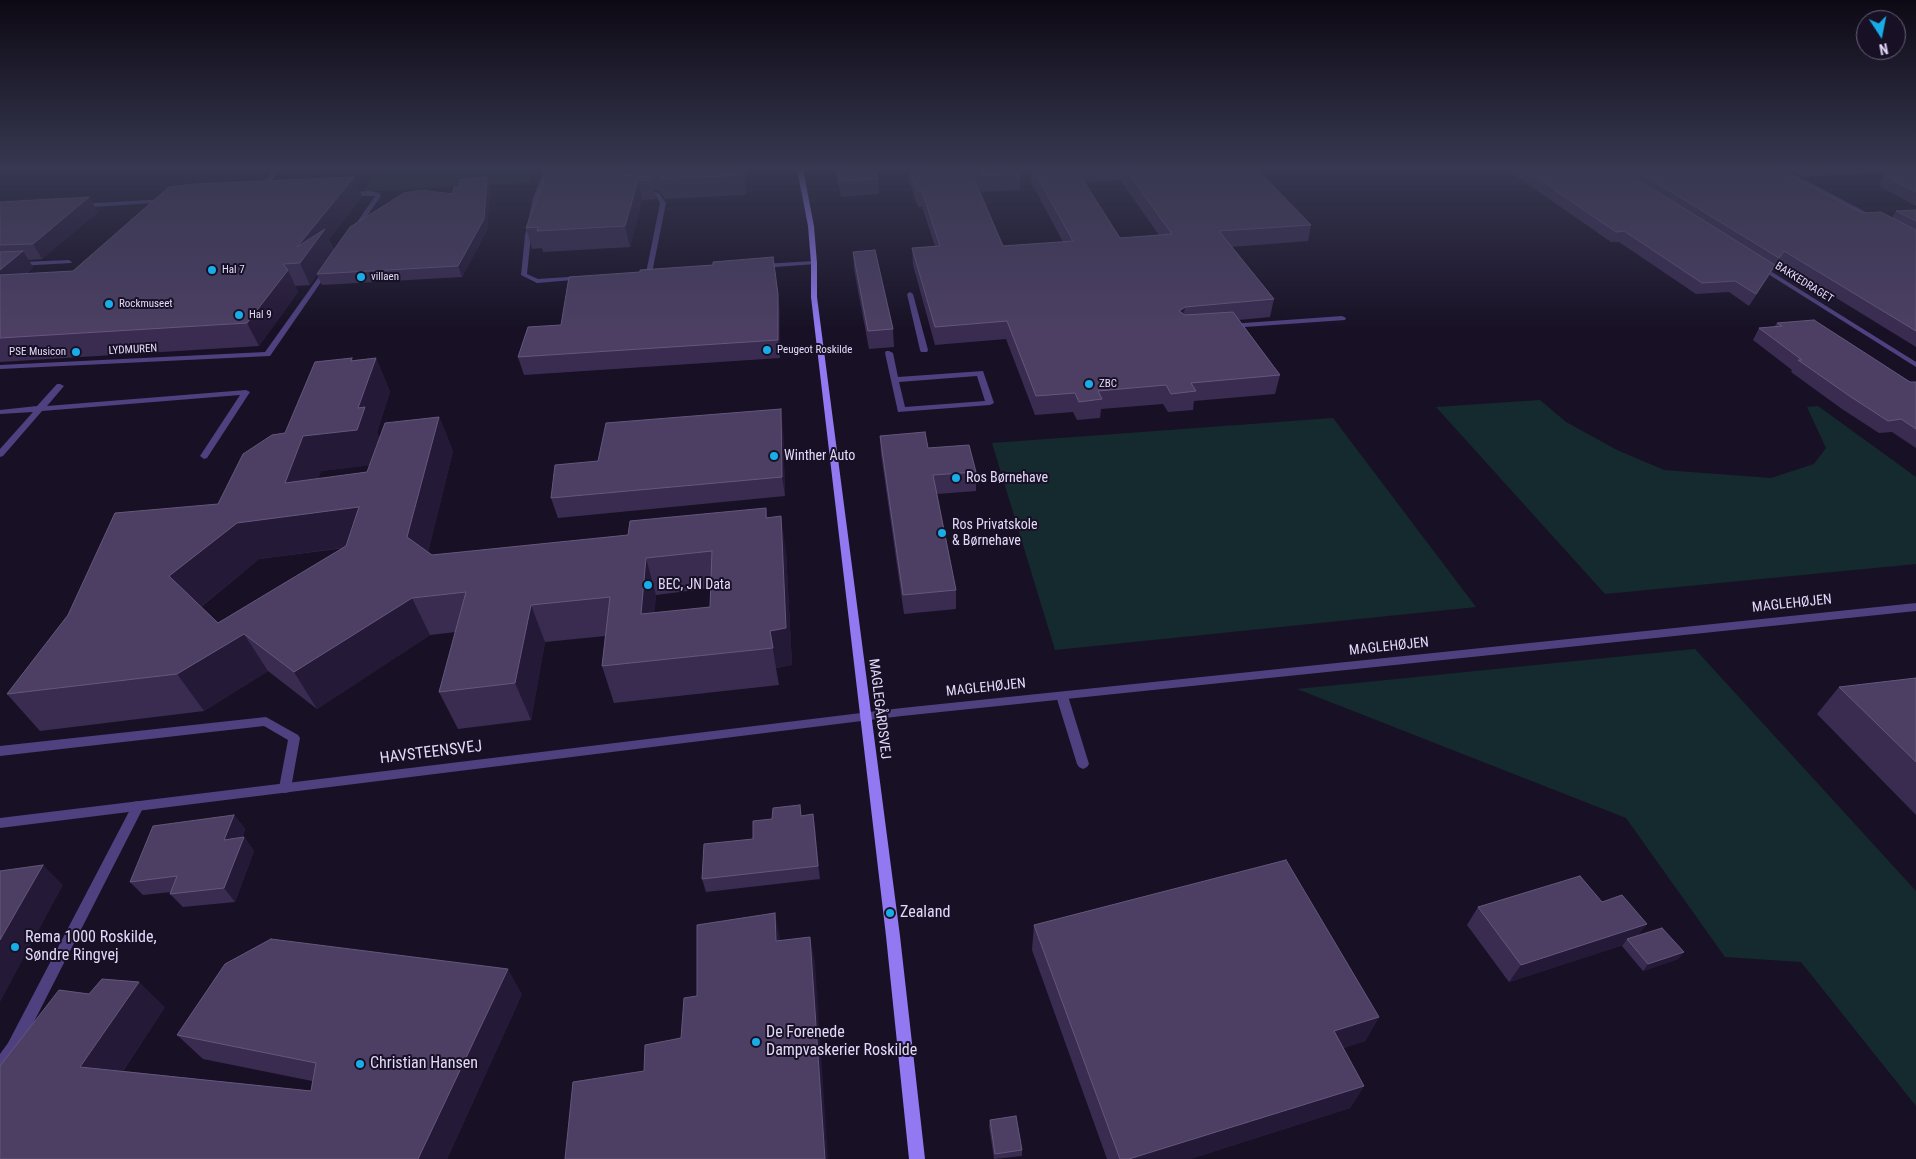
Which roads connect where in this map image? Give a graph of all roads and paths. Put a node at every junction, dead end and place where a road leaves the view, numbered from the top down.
1 (360, 223) edge
2 (531, 223) edge
3 (658, 223) edge
4 (810, 223) edge
5 (352, 235) edge
6 (814, 262) junction
7 (330, 264) edge
8 (1756, 264) edge
9 (0, 265) edge
10 (755, 266) edge
11 (62, 268) dead end
12 (649, 273) junction
13 (658, 273) edge
14 (640, 274) edge
15 (593, 277) edge
16 (910, 294) dead end
17 (1342, 318) dead end
18 (1219, 327) edge
19 (924, 350) dead end
20 (889, 353) dead end
21 (1916, 365) edge
22 (0, 367) edge
23 (895, 380) junction
24 (60, 386) dead end
25 (40, 408) junction
26 (0, 412) edge
27 (0, 454) edge
28 (204, 456) dead end
29 (1916, 607) edge
30 (1062, 696) junction
31 (865, 716) junction
32 (0, 751) edge
33 (1083, 764) dead end
34 (285, 788) junction
35 (138, 806) junction
36 (0, 823) edge
37 (0, 1067) edge
38 (917, 1159) edge

1 - 5 street
2 - 15 street
3 - 12 street
4 - 6 street, MAGLEGÅRDSVEJ
6 - 10 street
6 - 31 street, MAGLEGÅRDSVEJ
7 - 22 street, LYDMUREN
8 - 21 street, BAKKEDRAGET
9 - 11 street
12 - 13 street
12 - 14 street
16 - 19 street
17 - 18 street
20 - 23 street
23 - 23 street
24 - 25 street
25 - 26 street
25 - 27 street
25 - 28 street
29 - 30 street, MAGLEHØJEN
30 - 31 street, MAGLEHØJEN
30 - 33 street
31 - 34 street, HAVSTEENSVEJ
31 - 38 street, MAGLEGÅRDSVEJ
32 - 34 street
34 - 35 street, HAVSTEENSVEJ
35 - 36 street, HAVSTEENSVEJ
35 - 37 street

